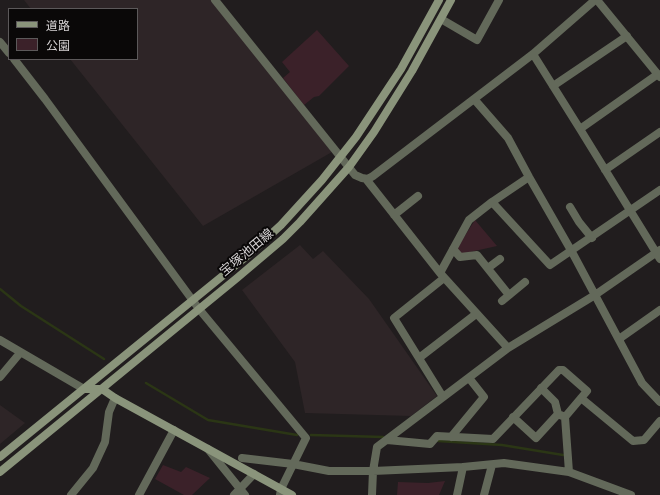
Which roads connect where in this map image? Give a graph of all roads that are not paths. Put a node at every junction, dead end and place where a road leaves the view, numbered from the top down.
1 (215, 0) edge
2 (439, 0) edge
3 (451, 0) edge
4 (499, 0) edge
5 (596, 0) edge
6 (441, 19) junction
7 (627, 36) junction
8 (0, 42) edge
9 (8, 52) edge
10 (533, 54) junction
11 (15, 60) edge
12 (659, 75) edge
13 (553, 86) junction
14 (474, 100) junction
15 (580, 129) junction
16 (660, 132) edge
17 (341, 158) junction
18 (349, 167) junction
19 (605, 170) junction
20 (529, 177) junction
21 (366, 179) junction
22 (660, 190) edge
23 (418, 196) dead end
24 (492, 202) junction
25 (570, 207) dead end
26 (630, 211) junction
27 (394, 215) junction
28 (592, 238) junction
29 (453, 249) junction
30 (572, 252) junction
31 (659, 254) edge
32 (500, 258) dead end
33 (488, 268) junction
34 (442, 275) junction
35 (525, 282) dead end
36 (509, 295) junction
37 (595, 295) junction
38 (192, 300) junction
39 (502, 301) dead end
40 (199, 309) junction
41 (660, 310) edge
42 (476, 314) junction
43 (619, 339) junction
44 (0, 340) edge
45 (508, 348) junction
46 (20, 353) junction
47 (419, 358) junction
48 (0, 377) edge
49 (469, 378) junction
50 (84, 388) junction
51 (541, 388) junction
52 (102, 390) junction
53 (443, 397) junction
54 (115, 398) junction
55 (581, 398) junction
56 (660, 402) edge
57 (561, 415) junction
58 (513, 418) junction
59 (660, 421) edge
60 (174, 430) junction
61 (451, 437) junction
62 (387, 440) junction
63 (208, 449) junction
64 (0, 457) edge
65 (242, 458) dead end
66 (293, 464) junction
67 (492, 465) junction
68 (463, 467) junction
69 (373, 471) junction
70 (0, 472) edge
71 (569, 472) junction
72 (254, 474) junction
73 (280, 492) edge
74 (239, 493) edge
75 (71, 495) edge
76 (140, 495) edge
77 (292, 495) edge
78 (372, 495) edge
79 (457, 495) edge
80 (484, 495) edge
81 (631, 495) edge

1 - 17 street
2 - 17 street
3 - 6 street, 宝塚池田線
4 - 6 street
5 - 7 street
5 - 10 street
6 - 18 street, 宝塚池田線
7 - 12 street
7 - 13 street
8 - 9 street
10 - 13 street
10 - 14 street
11 - 38 street
12 - 15 street
13 - 15 street
14 - 20 street
14 - 21 street
15 - 19 street
16 - 19 street
17 - 18 street
17 - 38 street
18 - 21 street
18 - 40 street, 宝塚池田線
19 - 26 street
20 - 24 street
20 - 30 street
21 - 27 street
22 - 26 street
23 - 27 street
24 - 29 street
24 - 30 street
25 - 28 street
26 - 28 street
26 - 31 street
27 - 34 street
28 - 30 street
29 - 33 street
29 - 34 street
30 - 37 street
31 - 37 street
32 - 33 street
33 - 36 street
34 - 42 street
34 - 47 street
35 - 36 street
36 - 39 street
37 - 43 street
37 - 45 street
38 - 40 street
38 - 50 street
40 - 52 street, 宝塚池田線
40 - 66 street
41 - 43 street
42 - 45 street
42 - 47 street
43 - 56 street
44 - 46 street
45 - 49 street
46 - 48 street
46 - 50 street
47 - 53 street
49 - 53 street
49 - 61 street
50 - 52 street
50 - 64 street
51 - 55 street
51 - 57 street
51 - 58 street
52 - 54 street
52 - 70 street, 宝塚池田線
53 - 62 street
54 - 60 street
54 - 75 street
55 - 57 street
55 - 59 street
57 - 58 street
57 - 71 street
58 - 61 street
60 - 63 street
60 - 76 street
61 - 62 street
62 - 69 street
63 - 72 street
63 - 74 street
65 - 66 street
66 - 69 street
66 - 73 street
67 - 68 street
67 - 71 street
67 - 80 street
68 - 69 street
68 - 79 street
69 - 78 street
71 - 81 street
72 - 73 street
72 - 74 street
73 - 77 street

